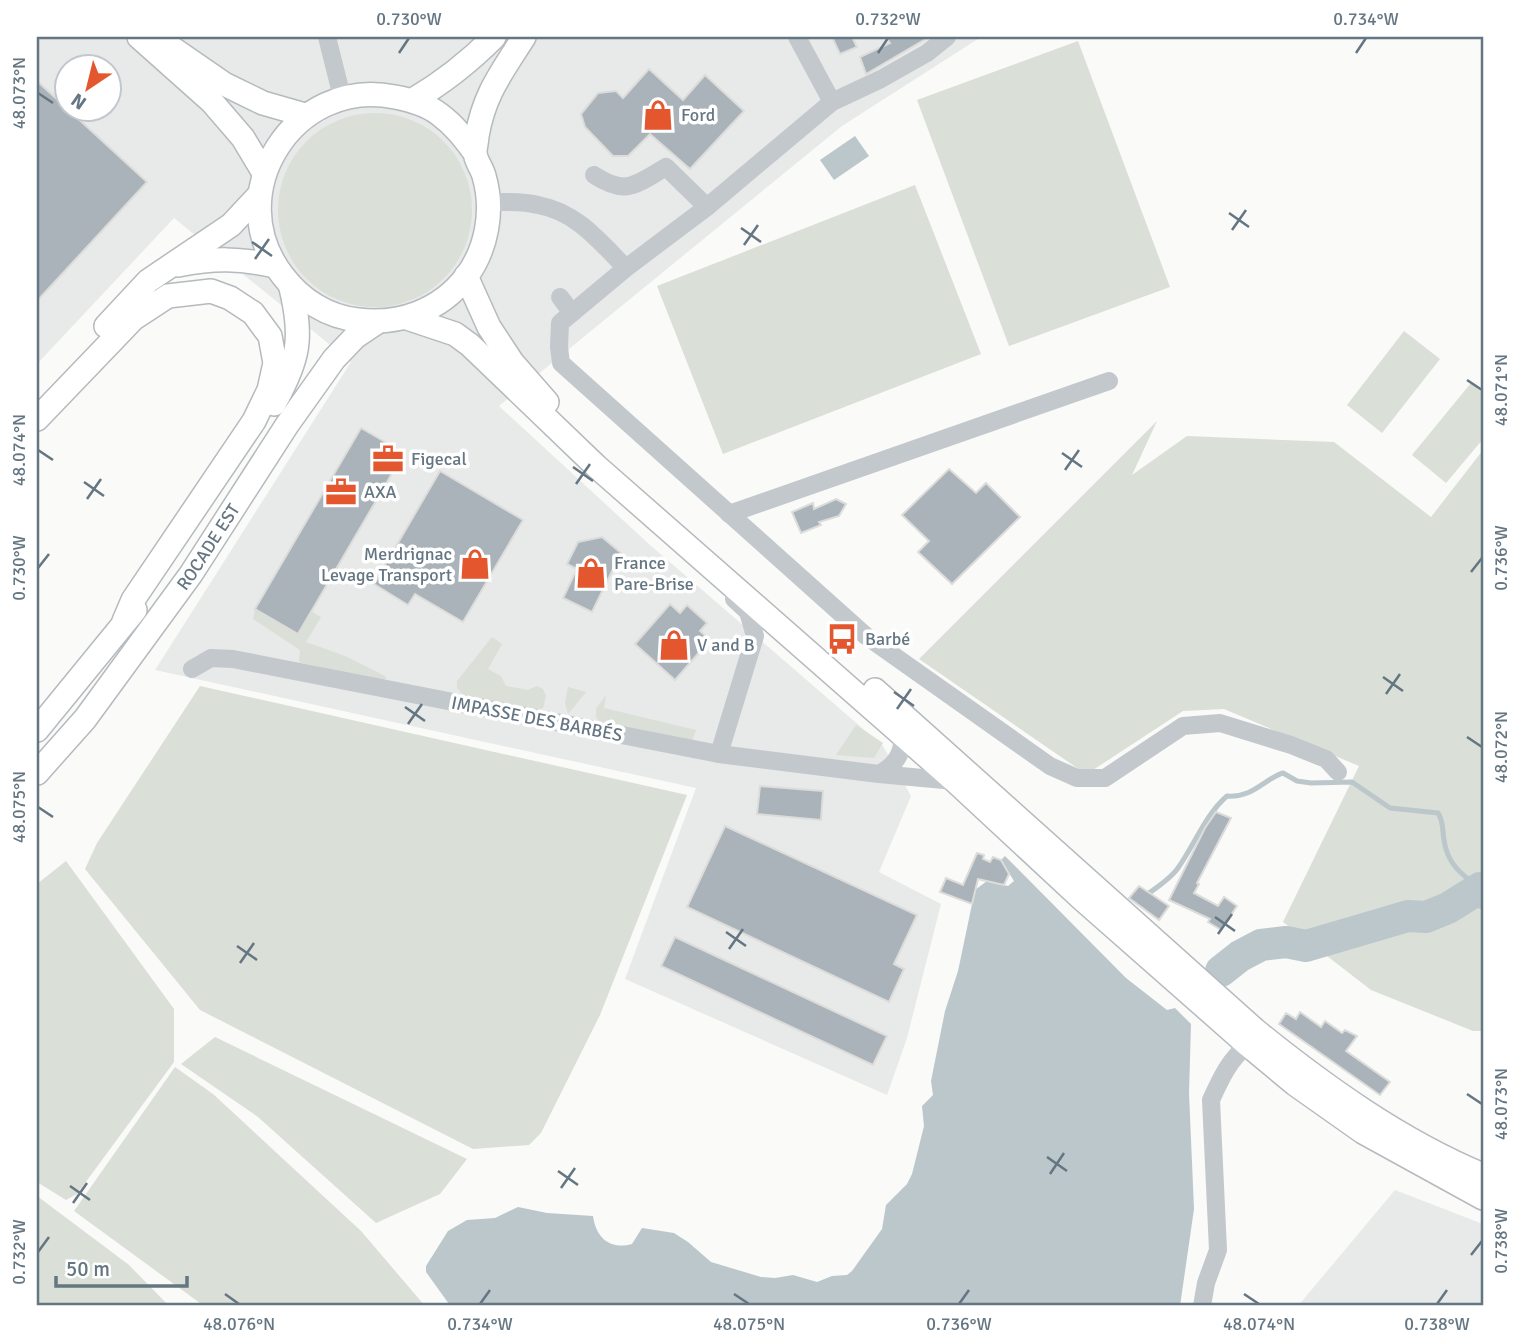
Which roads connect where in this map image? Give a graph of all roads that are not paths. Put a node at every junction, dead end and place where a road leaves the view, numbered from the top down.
1 (139, 37) edge
2 (155, 37) edge
3 (327, 37) edge
4 (494, 37) edge
5 (524, 37) edge
6 (797, 37) edge
7 (947, 37) edge
8 (342, 97) junction
9 (413, 100) junction
10 (832, 102) junction
11 (305, 116) junction
12 (475, 153) junction
13 (594, 175) dead end
14 (262, 184) junction
15 (489, 202) junction
16 (707, 207) junction
17 (171, 266) junction
18 (275, 266) junction
19 (626, 268) junction
20 (466, 276) junction
21 (291, 288) junction
22 (560, 297) dead end
23 (572, 313) junction
24 (407, 318) junction
25 (376, 323) junction
26 (1109, 381) dead end
27 (37, 401) edge
28 (37, 419) edge
29 (628, 493) junction
30 (729, 513) junction
31 (124, 621) junction
32 (192, 669) dead end
33 (897, 709) junction
34 (37, 730) edge
35 (904, 736) junction
36 (719, 754) junction
37 (1338, 772) dead end
38 (37, 773) edge
39 (879, 774) junction
40 (954, 781) junction
41 (1248, 1045) junction
42 (1483, 1175) edge
43 (1483, 1198) edge
44 (1202, 1306) edge

1 - 14 main road
2 - 11 main road
3 - 8 street
4 - 9 main road
5 - 12 main road
6 - 10 street
7 - 10 street
8 - 9 main road
8 - 11 main road
9 - 12 main road
10 - 16 street
11 - 14 main road
12 - 15 main road
13 - 16 street
14 - 17 main road
14 - 18 main road
15 - 19 street
15 - 20 main road
16 - 19 street
17 - 18 main road
17 - 27 main road
18 - 21 main road
19 - 23 street
20 - 24 main road
20 - 33 main road
21 - 25 main road
21 - 31 main road, ROCADE EST
22 - 23 street
23 - 30 street
24 - 25 main road
24 - 29 main road
25 - 38 main road, ROCADE EST
26 - 30 street
28 - 31 main road
29 - 35 main road
29 - 36 street
30 - 37 street
31 - 34 main road, ROCADE EST
32 - 36 street, IMPASSE DES BARBÉS
33 - 35 street
33 - 42 main road
35 - 39 street
35 - 40 main road
36 - 39 street, IMPASSE DES BARBÉS
39 - 40 street, IMPASSE DES BARBÉS
40 - 41 main road
41 - 43 main road
41 - 44 street

